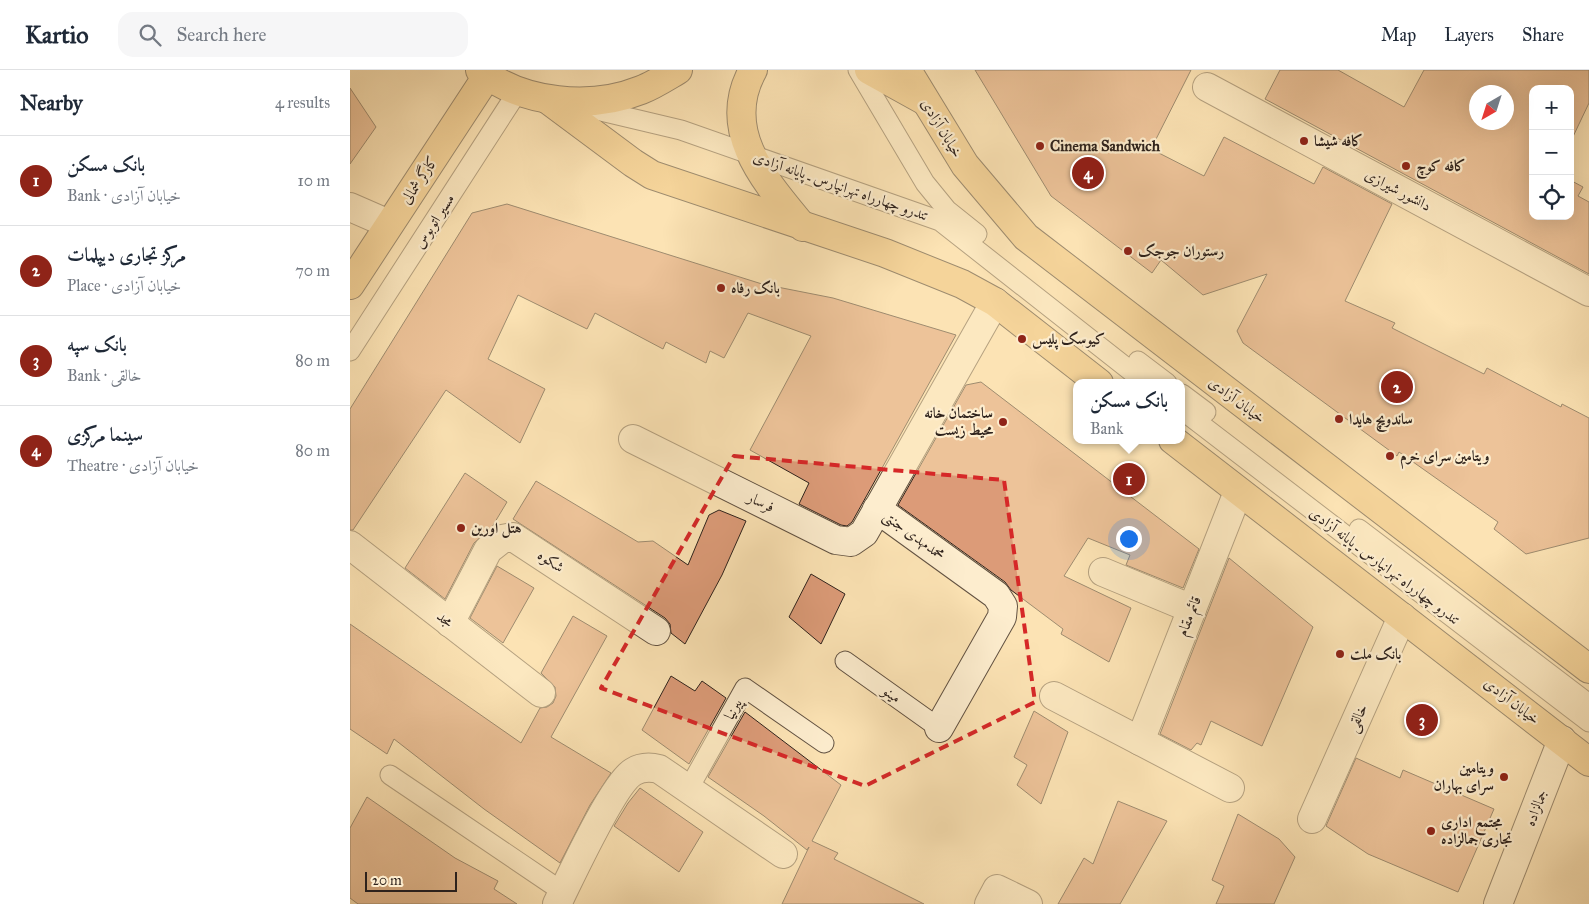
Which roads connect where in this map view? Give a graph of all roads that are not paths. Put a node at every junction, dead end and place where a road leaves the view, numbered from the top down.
1 (678, 70) edge
2 (753, 70) edge
3 (858, 70) edge
4 (869, 70) edge
5 (907, 70) edge
6 (483, 73) edge
7 (1207, 87) dead end
8 (518, 91) junction
9 (547, 99) junction
10 (926, 102) junction
11 (751, 155) junction
12 (350, 207) edge
13 (389, 224) junction
14 (803, 227) junction
15 (350, 284) edge
16 (1589, 292) edge
17 (996, 302) junction
18 (350, 351) edge
19 (1094, 379) edge
20 (1141, 379) edge
21 (1162, 379) edge
22 (1185, 396) edge
23 (1185, 412) edge
24 (633, 439) dead end
25 (1178, 444) edge
26 (1238, 492) junction
27 (877, 509) junction
28 (350, 545) edge
29 (1103, 572) dead end
30 (1192, 609) junction
31 (1402, 617) junction
32 (450, 622) junction
33 (656, 631) dead end
34 (845, 661) dead end
35 (1589, 669) edge
36 (541, 693) dead end
37 (1054, 696) dead end
38 (1589, 704) edge
39 (1589, 722) edge
40 (939, 728) joint
41 (1562, 740) junction
42 (1140, 741) junction
43 (824, 743) dead end
44 (1589, 762) edge
45 (390, 775) dead end
46 (689, 788) junction
47 (1230, 788) dead end
48 (1312, 819) dead end
49 (783, 854) dead end
50 (993, 896) edge
51 (560, 898) edge
52 (1028, 904) edge
53 (1498, 904) edge

1 - 9 main road
2 - 11 main road
3 - 21 lane
4 - 10 main road
5 - 10 main road, خیابان آزادی
6 - 8 main road
6 - 13 main road, کارگر شمالی
7 - 16 street, دانشور شیرازی
8 - 9 main road
8 - 18 lane, مسیر اتوبوس
9 - 11 lane, تندرو چهارراه تهرانپارس ـ پایانه آزادی
9 - 14 main road
10 - 35 main road, خیابان آزادی
11 - 14 main road
11 - 20 lane, تندرو چهارراه تهرانپارس ـ پایانه آزادی
12 - 13 street
13 - 15 main road, کارگر شمالی
14 - 17 main road
17 - 19 main road
17 - 27 street, محمدمهدی جنتی
22 - 38 lane
23 - 39 lane, تندرو چهارراه تهرانپارس ـ پایانه آزادی
24 - 27 street, فرسار
25 - 26 main road, خیابان آزادی
26 - 30 street, قائم مقام
26 - 31 main road, خیابان آزادی
27 - 40 street, محمدمهدی جنتی
28 - 32 street, مجد
29 - 30 street
30 - 42 street, قائم مقام
31 - 41 main road, خیابان آزادی
31 - 48 street, خالقی
32 - 33 street, شکوه
32 - 36 street, مجد
34 - 40 lane, مینو
37 - 42 street
41 - 44 main road, خیابان آزادی
41 - 53 street, جمالزاده
42 - 47 street
43 - 46 lane, پیرنیا
45 - 51 lane
46 - 49 street
46 - 51 street
50 - 52 street

